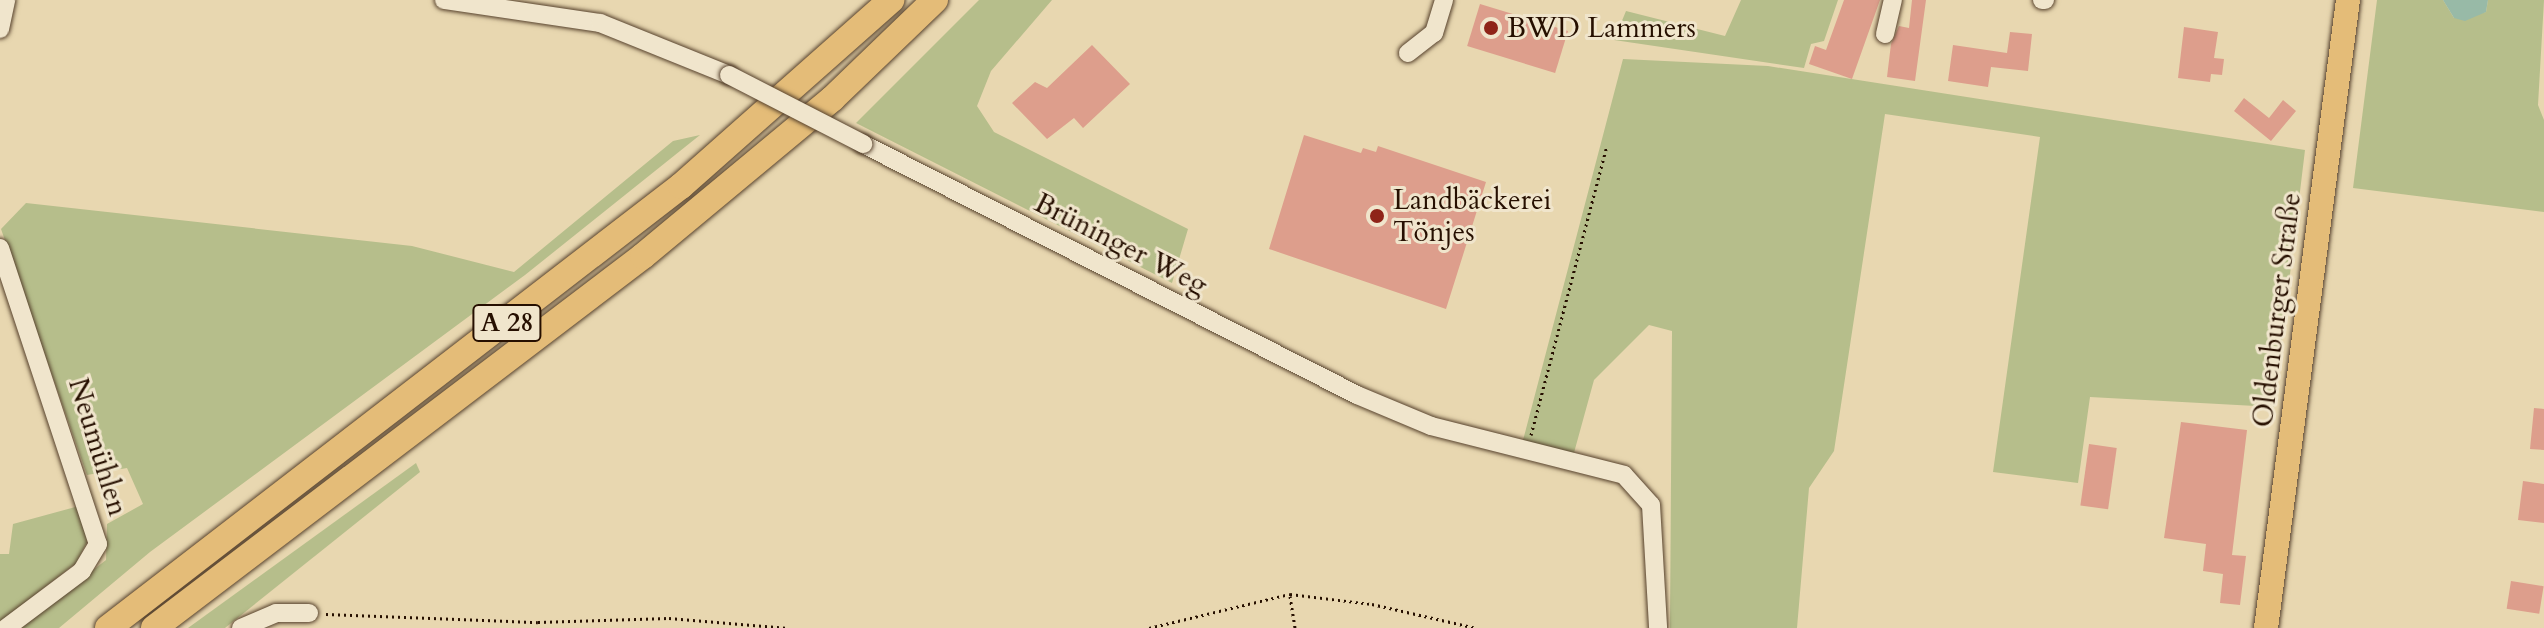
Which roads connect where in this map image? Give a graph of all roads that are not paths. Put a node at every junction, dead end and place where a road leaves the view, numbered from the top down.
1 (6, 0) edge
2 (444, 0) edge
3 (891, 0) edge
4 (935, 0) edge
5 (1444, 0) edge
6 (1893, 0) edge
7 (2348, 0) edge
8 (0, 29) edge
9 (1885, 34) dead end
10 (1408, 53) dead end
11 (0, 248) edge
12 (309, 613) road end
13 (6, 628) edge
14 (108, 628) edge
15 (154, 628) edge
16 (241, 628) edge
17 (1658, 628) edge
18 (2266, 628) edge

1 - 8 street
2 - 17 street, Brüninger Weg, bridge
3 - 14 highway, A 28
4 - 15 highway, A 28
5 - 10 street
6 - 9 street
7 - 18 main road, Oldenburger Straße
11 - 13 street, Neumühlen
12 - 16 street

